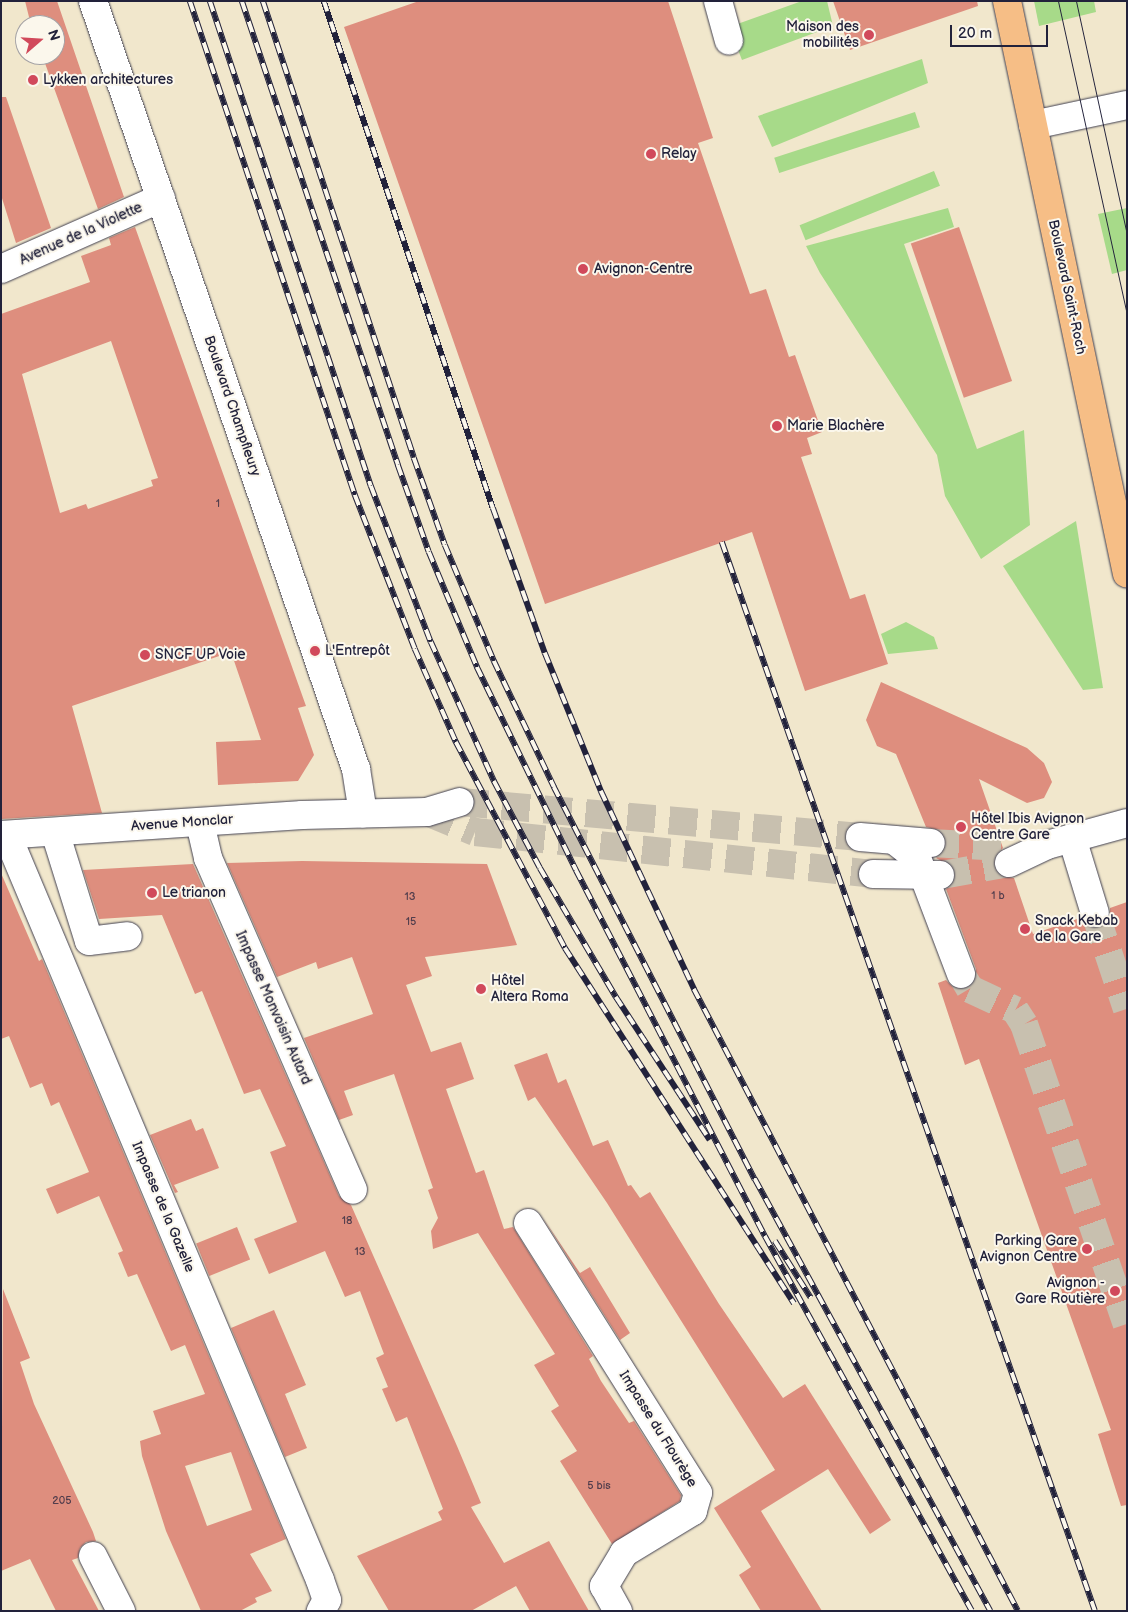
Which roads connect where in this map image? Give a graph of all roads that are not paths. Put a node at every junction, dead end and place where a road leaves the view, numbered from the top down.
1 (93, 1) edge
2 (718, 1) edge
3 (1007, 1) edge
4 (729, 41) dead end
5 (1127, 105) edge
6 (1033, 125) junction
7 (161, 198) junction
8 (1, 269) edge
9 (1127, 574) edge
10 (460, 802) tunnel mouth
11 (363, 813) junction
12 (200, 823) junction
13 (1127, 823) edge
14 (55, 832) junction
15 (4, 835) edge
16 (860, 837) tunnel mouth
17 (894, 840) junction
18 (1059, 842) junction
19 (931, 843) tunnel mouth
20 (1006, 855) tunnel mouth
21 (873, 874) tunnel mouth
22 (933, 875) junction
23 (1095, 913) tunnel mouth
24 (128, 936) dead end
25 (961, 974) tunnel mouth
26 (353, 1190) dead end
27 (528, 1223) dead end
28 (93, 1556) dead end
29 (122, 1611) edge
30 (322, 1611) edge
31 (618, 1611) edge

1 - 7 street, Boulevard Champfleury
2 - 4 street
3 - 6 main road, Boulevard Saint-Roch
5 - 6 street
6 - 9 main road, Boulevard Saint-Roch
7 - 8 street, Avenue de la Violette
7 - 11 street, Boulevard Champfleury
10 - 11 street, Avenue Monclar
11 - 12 street, Avenue Monclar
12 - 14 street, Avenue Monclar
12 - 26 street, Impasse Monvoisin Autard
13 - 18 street
14 - 15 street, Avenue Monclar
14 - 24 street
15 - 30 street, Impasse de la Gazelle
16 - 17 street
17 - 19 street
17 - 22 street
18 - 20 street
18 - 23 street
21 - 22 street
22 - 25 street
27 - 31 street, Impasse du Flourège
28 - 29 street

